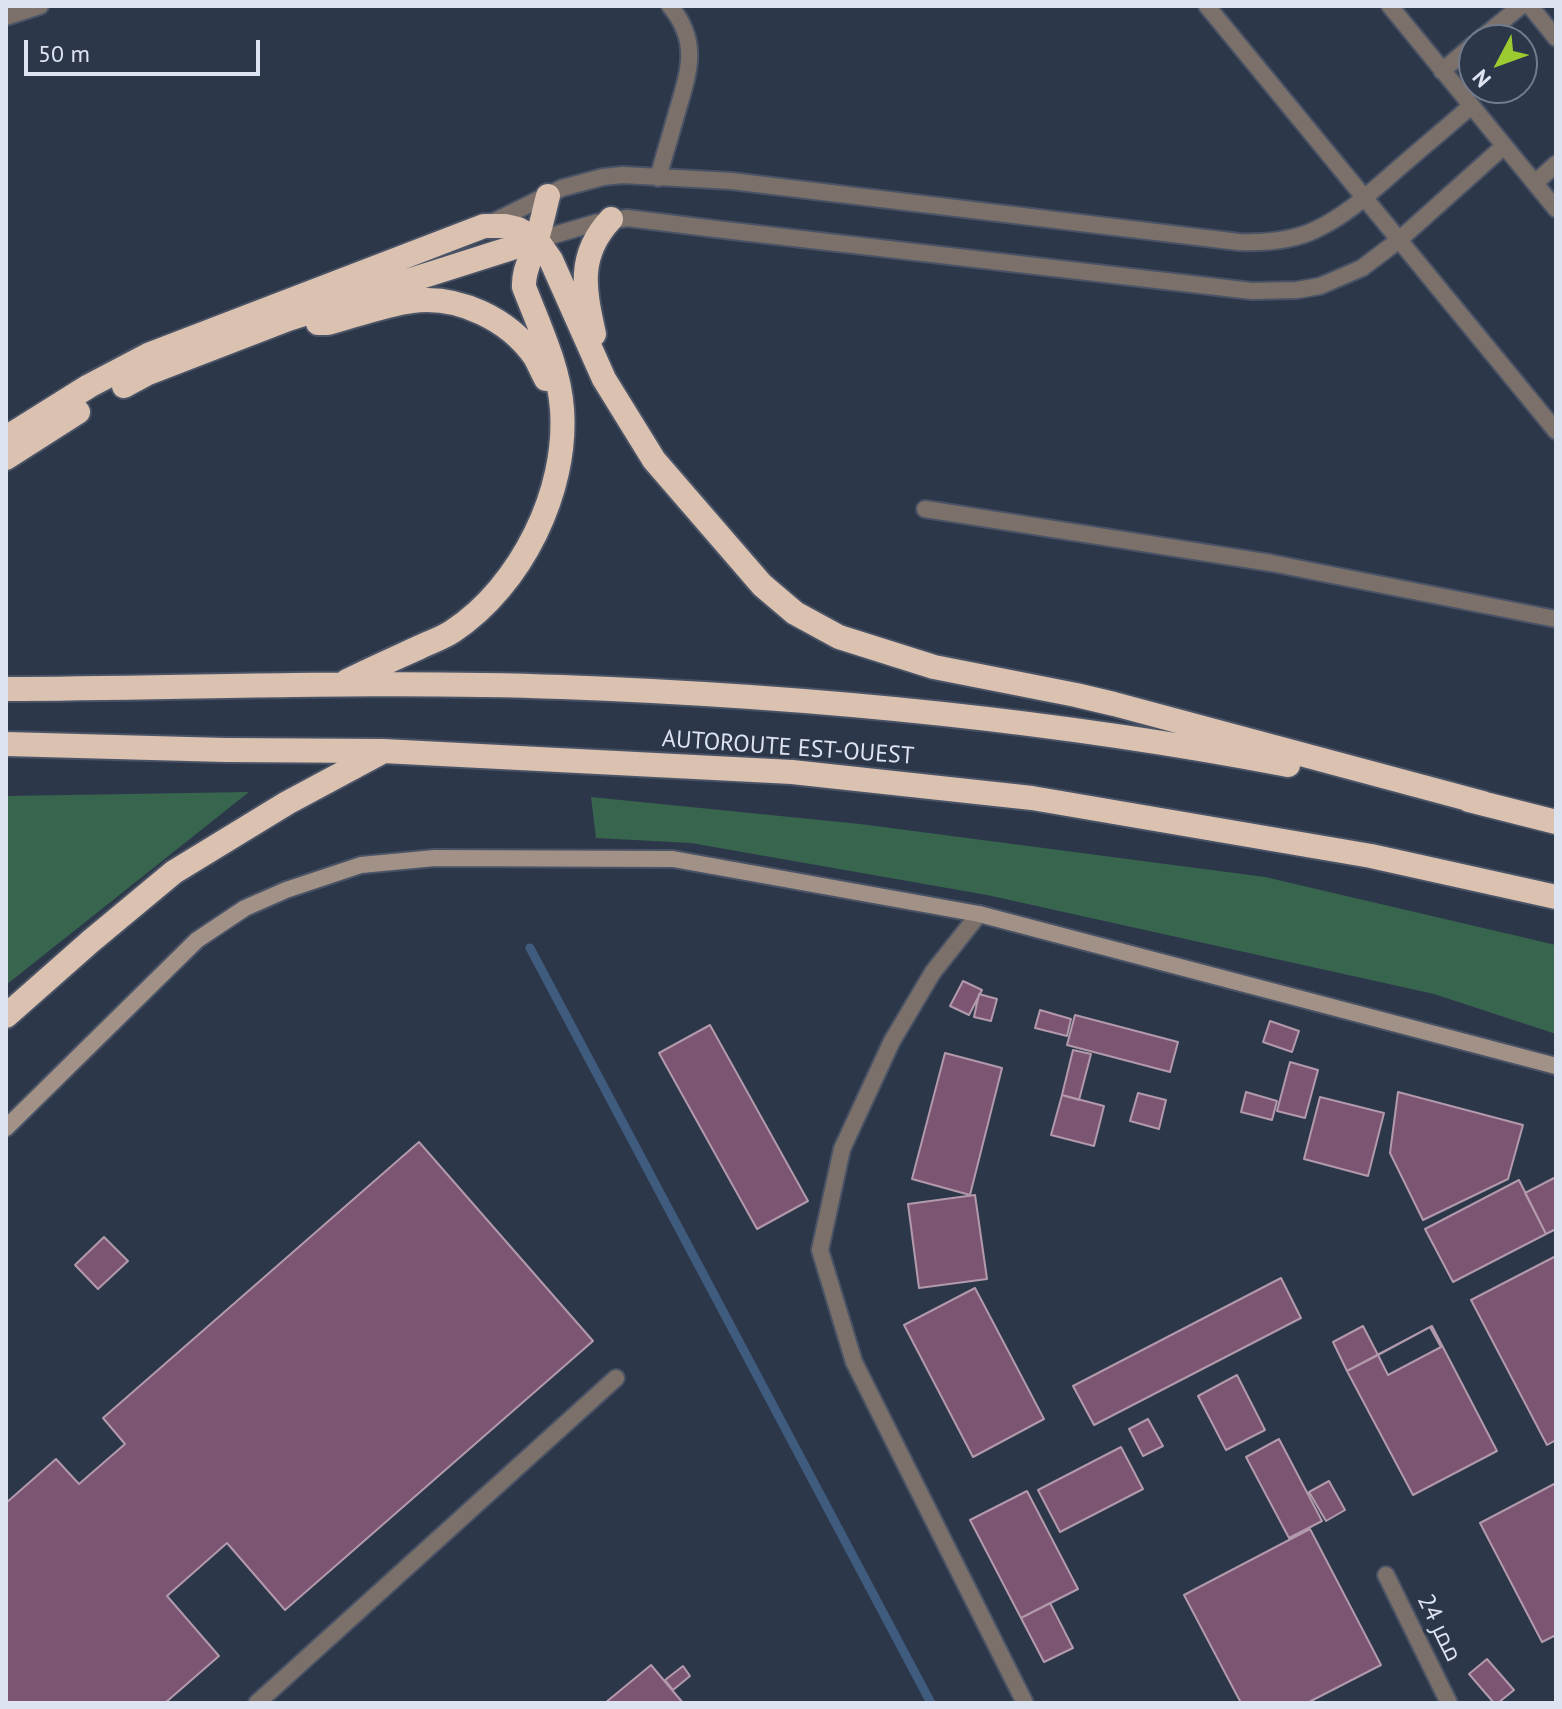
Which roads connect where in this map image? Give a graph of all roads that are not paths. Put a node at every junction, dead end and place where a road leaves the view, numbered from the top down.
1 (40, 6) edge
2 (670, 6) edge
3 (1207, 6) edge
4 (1390, 6) edge
5 (1521, 6) edge
6 (1530, 6) edge
7 (6, 17) edge
8 (1499, 24) edge
9 (1556, 38) edge
10 (1458, 58) edge
11 (1442, 71) junction
12 (1471, 106) junction
13 (1504, 146) junction
14 (1556, 164) edge
15 (658, 178) junction
16 (1535, 183) junction
17 (548, 196) junction
18 (1365, 197) junction
19 (1556, 209) edge
20 (611, 219) junction
21 (484, 226) junction
22 (537, 240) junction
23 (1399, 240) junction
24 (288, 319) junction
25 (604, 379) junction
26 (1556, 431) edge
27 (6, 438) edge
28 (560, 450) junction
29 (6, 458) edge
30 (925, 509) dead end
31 (1556, 619) edge
32 (340, 684) junction
33 (6, 689) edge
34 (6, 744) edge
35 (383, 751) junction
36 (1483, 803) junction
37 (1556, 822) edge
38 (1556, 897) edge
39 (979, 914) junction
40 (6, 1016) edge
41 (1556, 1066) edge
42 (6, 1128) edge
43 (616, 1378) dead end
44 (1386, 1575) dead end
45 (257, 1703) edge
46 (1025, 1703) edge
47 (1449, 1703) edge

1 - 7 lane
2 - 15 lane
3 - 18 lane
4 - 11 lane
5 - 8 lane
6 - 9 lane
10 - 11 lane
11 - 12 lane
12 - 13 lane
12 - 18 lane
13 - 16 lane
13 - 23 lane
14 - 16 lane
15 - 17 lane
15 - 18 lane
16 - 19 lane
17 - 21 lane
17 - 22 highway
18 - 23 lane
20 - 22 lane
20 - 23 lane
20 - 25 highway
21 - 22 highway
21 - 27 highway
22 - 24 highway
22 - 25 highway
22 - 28 highway
23 - 26 lane
24 - 28 highway
24 - 29 highway
25 - 36 highway
28 - 32 highway
30 - 31 lane
32 - 33 highway, AUTOROUTE EST-OUEST
32 - 36 highway, AUTOROUTE EST-OUEST
34 - 35 highway, AUTOROUTE EST-OUEST
35 - 38 highway, AUTOROUTE EST-OUEST
35 - 40 highway
36 - 37 highway, AUTOROUTE EST-OUEST
39 - 41 main road
39 - 42 main road
39 - 46 lane
43 - 45 lane
44 - 47 lane, ممر 24

